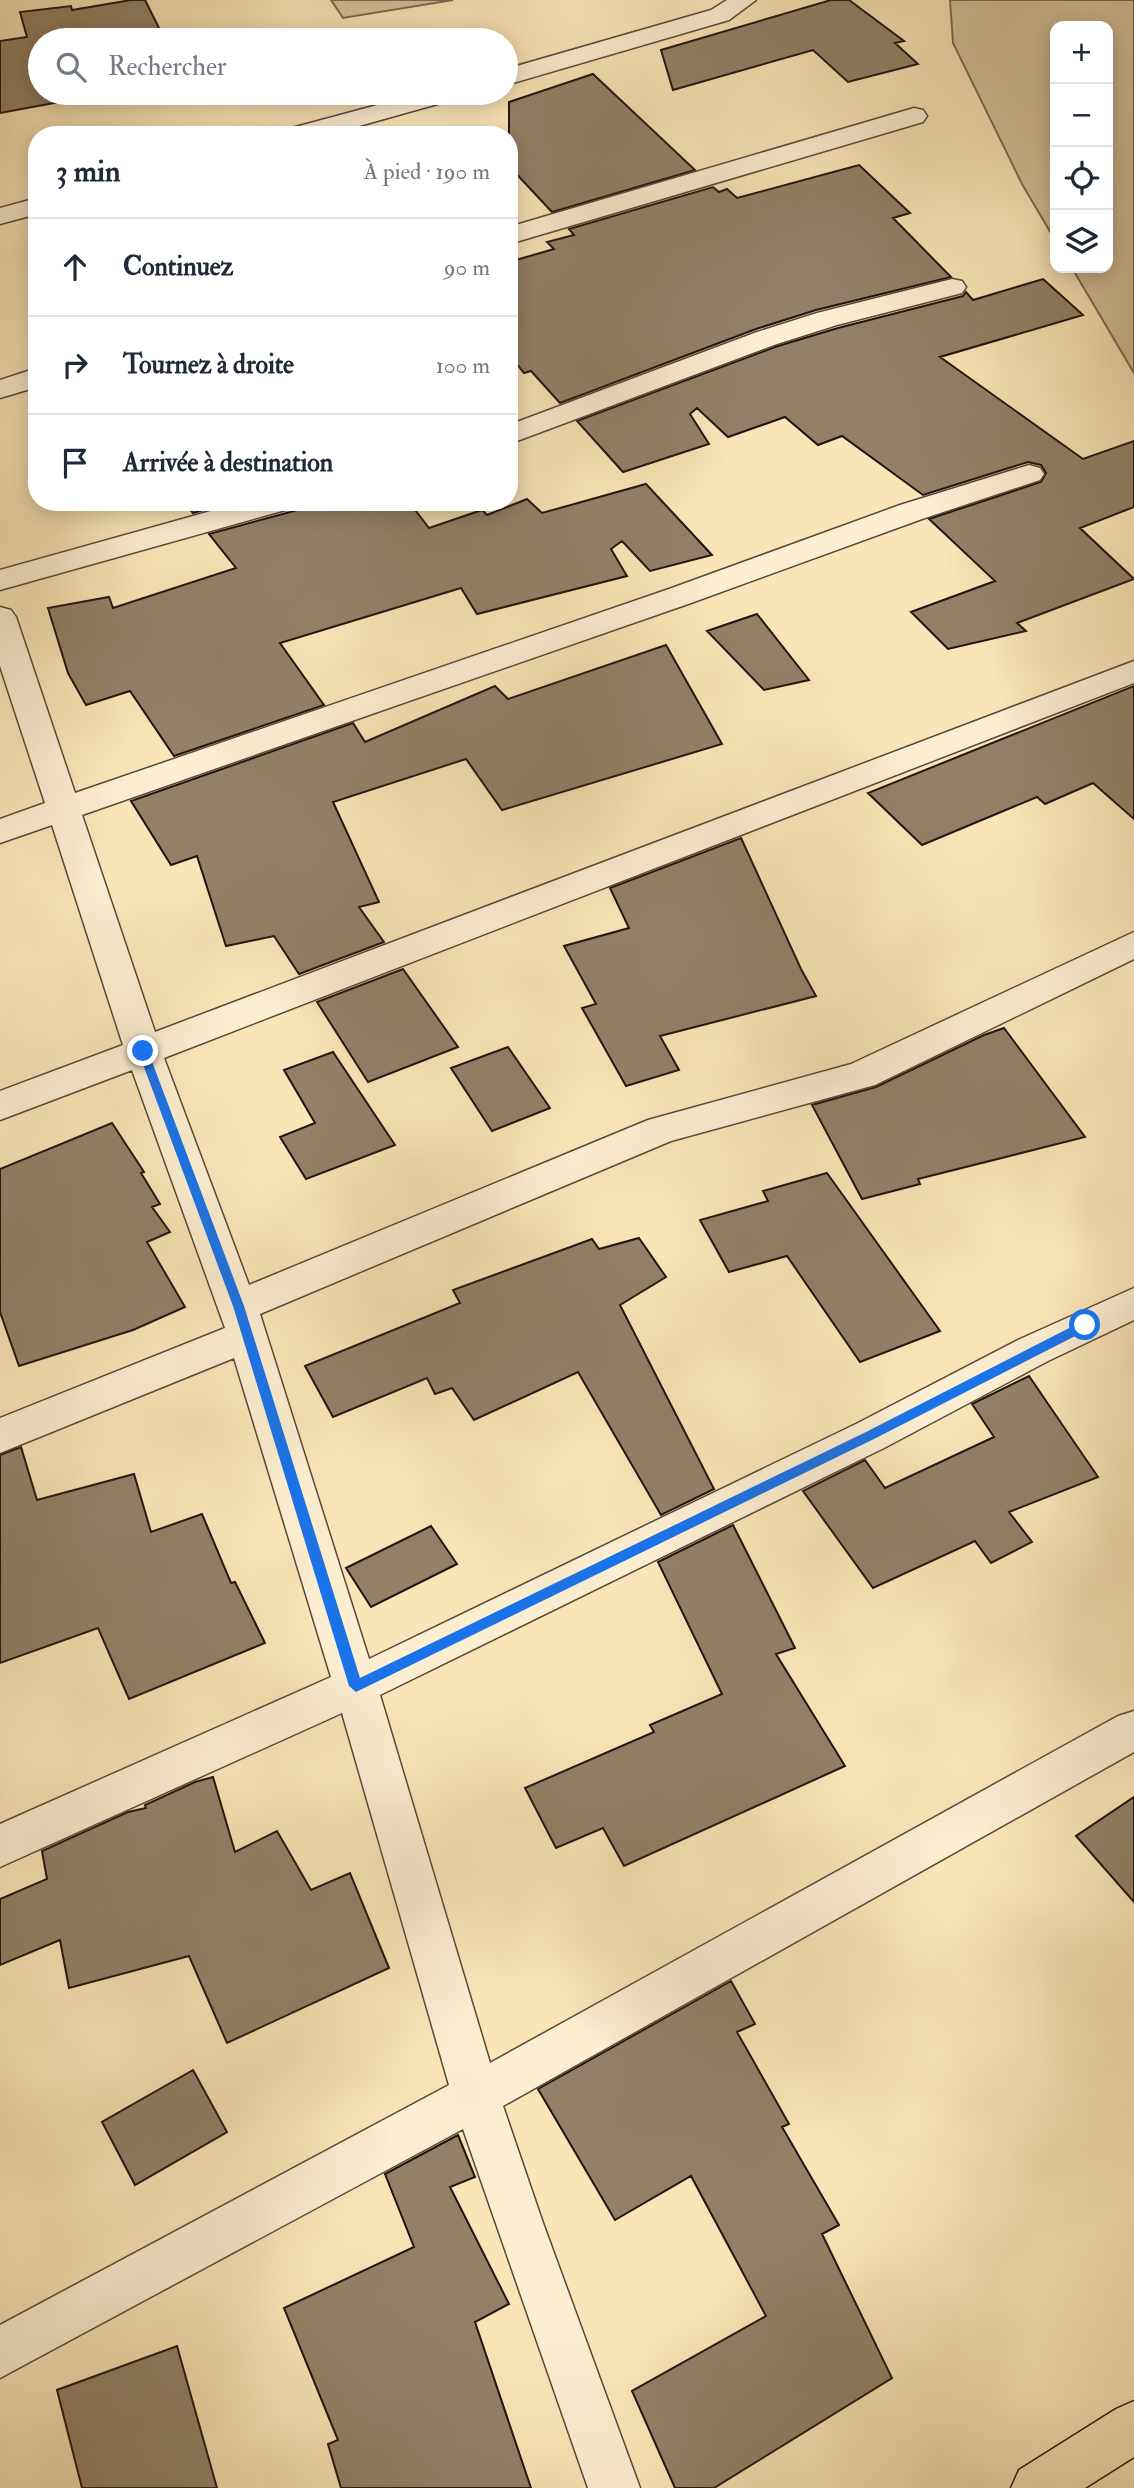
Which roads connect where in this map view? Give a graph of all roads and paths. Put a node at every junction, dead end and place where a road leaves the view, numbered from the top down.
1 (744, 0) edge
2 (518, 74) edge
3 (406, 105) edge
4 (914, 116) dead end
5 (330, 126) edge
6 (28, 208) edge
7 (0, 216) edge
8 (518, 233) edge
9 (951, 287) dead end
10 (28, 380) edge
11 (0, 390) edge
12 (518, 432) edge
13 (1029, 474) dead end
14 (246, 511) edge
15 (0, 580) edge
16 (0, 617) edge
17 (1134, 671) edge
18 (63, 808) junction
19 (0, 831) edge
20 (1134, 944) edge
21 (143, 1051) junction
22 (0, 1106) edge
23 (1134, 1303) edge
24 (242, 1321) junction
25 (0, 1436) edge
26 (356, 1686) junction
27 (1134, 1730) edge
28 (0, 1846) edge
29 (476, 2096) junction
30 (0, 2353) edge
31 (1134, 2427) edge
32 (614, 2488) edge
33 (1037, 2488) edge

1 - 2 street
3 - 5 street
4 - 8 street
6 - 7 street
9 - 12 street
10 - 11 street
13 - 18 street
14 - 15 street
16 - 18 street
17 - 21 street
18 - 19 street
18 - 21 street
20 - 24 street
21 - 22 street
21 - 24 street
23 - 26 street
24 - 25 street
24 - 26 street
26 - 28 street
26 - 29 street
27 - 29 street
29 - 30 street
29 - 32 street
31 - 33 highway

